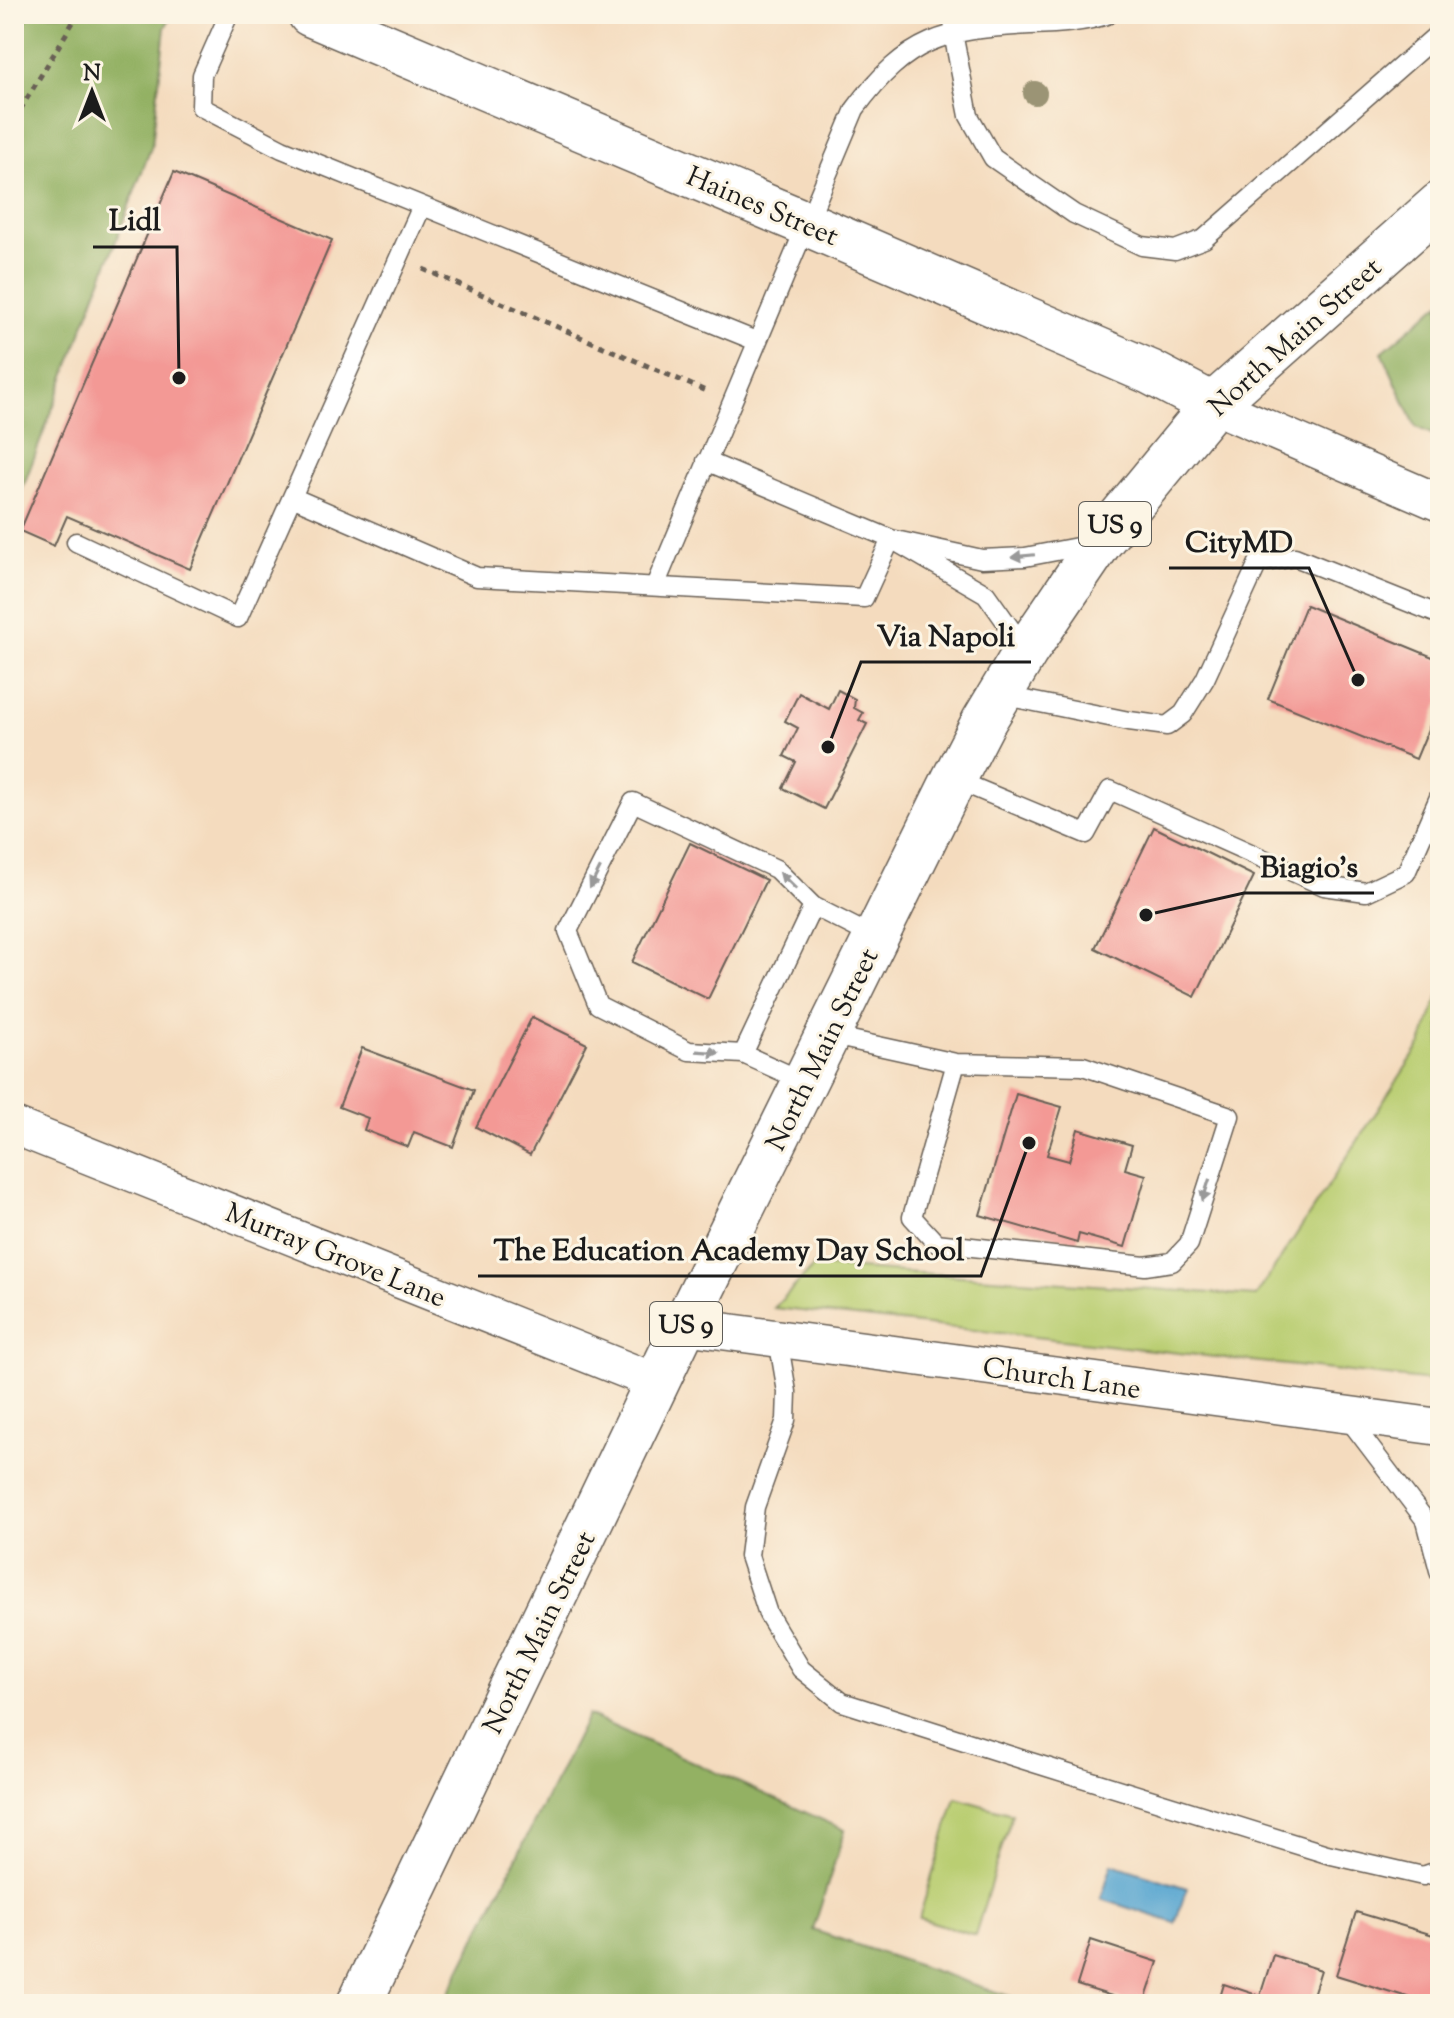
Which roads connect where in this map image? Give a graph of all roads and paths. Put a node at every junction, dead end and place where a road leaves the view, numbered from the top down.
1 (78, 14) edge
2 (229, 14) edge
3 (310, 14) edge
4 (955, 14) edge
5 (1109, 14) edge
6 (1440, 32) edge
7 (953, 33) junction
8 (14, 120) edge
9 (1440, 204) edge
10 (422, 206) junction
11 (805, 223) junction
12 (415, 266) dead end
13 (756, 341) junction
14 (708, 392) dead end
15 (1213, 405) junction
16 (706, 461) junction
17 (292, 497) junction
18 (1440, 503) edge
19 (891, 539) junction
20 (76, 542) dead end
21 (1100, 542) junction
22 (655, 586) junction
23 (1440, 615) edge
24 (1026, 651) junction
25 (1000, 695) junction
26 (954, 779) junction
27 (1440, 795) edge
28 (813, 906) junction
29 (876, 938) junction
30 (828, 1035) junction
31 (743, 1054) junction
32 (956, 1063) junction
33 (805, 1082) junction
34 (14, 1126) edge
35 (684, 1326) junction
36 (778, 1339) junction
37 (659, 1383) junction
38 (1345, 1414) junction
39 (1440, 1427) edge
40 (1440, 1574) edge
41 (1440, 1870) edge
42 (359, 2004) edge

1 - 8 path
2 - 10 lane
3 - 11 main road, Haines Street
4 - 7 lane
5 - 7 lane
6 - 7 lane
7 - 11 lane
9 - 15 main road, North Main Street / US 9
10 - 13 lane
10 - 17 lane
11 - 13 lane
11 - 15 main road, Haines Street
12 - 14 path
13 - 16 lane
15 - 18 street
15 - 21 main road, North Main Street / US 9
16 - 19 lane
16 - 22 lane
17 - 20 lane
17 - 22 lane
21 -> 19 lane
19 - 22 lane
19 - 24 lane
21 - 24 main road, North Main Street / US 9
23 - 25 lane
24 - 25 main road, North Main Street / US 9
25 - 26 main road, North Main Street / US 9
26 - 27 lane
26 - 29 main road, North Main Street / US 9
28 - 29 lane
28 - 31 lane
28 -> 31 lane
29 - 30 main road, North Main Street / US 9
30 - 32 lane
30 - 33 main road, North Main Street / US 9
31 - 33 lane
32 -> 32 lane
33 - 35 main road, North Main Street / US 9
34 - 37 street, Murray Grove Lane
35 - 36 street, Church Lane
35 - 37 main road, North Main Street / US 9
36 - 38 street, Church Lane
36 - 41 lane
37 - 42 main road, North Main Street / US 9
38 - 39 street, Church Lane
38 - 40 lane

